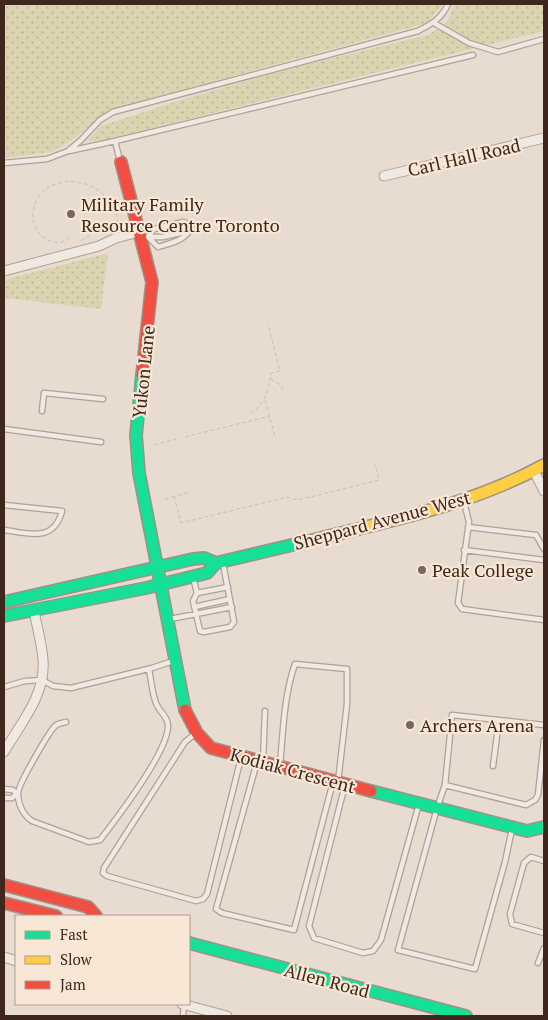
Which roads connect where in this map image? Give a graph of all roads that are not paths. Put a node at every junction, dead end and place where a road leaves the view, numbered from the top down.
1 (448, 4) edge
2 (434, 23) junction
3 (544, 38) edge
4 (473, 55) dead end
5 (544, 138) edge
6 (116, 141) junction
7 (68, 151) junction
8 (4, 162) edge
9 (121, 162) joint
10 (384, 176) dead end
11 (190, 231) junction
12 (143, 236) junction
13 (4, 271) edge
14 (103, 399) dead end
15 (42, 411) dead end
16 (4, 429) edge
17 (100, 442) dead end
18 (544, 465) edge
19 (534, 471) junction
20 (544, 491) edge
21 (463, 500) junction
22 (4, 504) edge
23 (468, 527) junction
24 (4, 530) edge
25 (544, 549) edge
26 (464, 550) junction
27 (544, 560) edge
28 (219, 562) junction
29 (158, 568) junction
30 (192, 576) junction
31 (162, 584) junction
32 (228, 587) junction
33 (197, 593) junction
34 (230, 599) junction
35 (4, 602) edge
36 (194, 606) junction
37 (232, 607) junction
38 (34, 610) junction
39 (195, 614) junction
40 (4, 616) edge
41 (168, 620) junction
42 (544, 620) edge
43 (176, 660) junction
44 (149, 669) junction
45 (42, 680) junction
46 (4, 687) edge
47 (265, 711) dead end
48 (498, 720) junction
49 (66, 722) dead end
50 (544, 725) edge
51 (197, 733) junction
52 (544, 740) edge
53 (4, 752) edge
54 (241, 757) junction
55 (260, 762) junction
56 (493, 766) dead end
57 (280, 767) junction
58 (339, 782) junction
59 (445, 786) junction
60 (4, 789) edge
61 (18, 794) junction
62 (4, 798) edge
63 (419, 803) junction
64 (437, 808) junction
65 (512, 827) junction
66 (544, 827) edge
67 (544, 861) edge
68 (4, 885) edge
69 (4, 903) edge
70 (52, 915) edge
71 (95, 915) edge
72 (544, 933) edge
73 (190, 943) edge
74 (544, 948) edge
75 (538, 963) dead end
76 (187, 1005) edge
77 (227, 1016) edge
78 (466, 1016) edge

1 - 2 lane
2 - 3 lane
2 - 7 lane
4 - 6 lane
5 - 10 street, Carl Hall Road
6 - 7 lane
6 - 9 lane
7 - 8 lane
9 - 12 main road, Yukon Lane
11 - 12 lane
11 - 12 lane
11 - 12 lane
12 - 13 street
12 - 29 main road, Yukon Lane
14 - 15 lane
16 - 17 lane
18 - 19 main road, Sheppard Avenue West
19 - 20 street
19 - 21 main road, Sheppard Avenue West
21 - 23 lane
21 - 28 main road, Sheppard Avenue West
22 - 24 lane
23 - 25 lane
23 - 26 lane
26 - 27 lane
26 - 42 lane
28 - 29 main road, Sheppard Avenue West
28 - 30 main road, Sheppard Avenue West
28 - 32 lane
29 - 31 main road, Yukon Lane
29 - 35 main road, Sheppard Avenue West
30 - 31 main road, Sheppard Avenue West
30 - 33 lane
31 - 38 main road, Sheppard Avenue West
31 - 41 main road, Kodiak Crescent
32 - 33 lane
32 - 34 lane
33 - 36 lane
34 - 36 lane
34 - 37 lane
36 - 39 lane
37 - 39 lane
37 - 39 lane
38 - 40 main road, Sheppard Avenue West
38 - 45 street
39 - 41 lane
41 - 43 main road, Kodiak Crescent
43 - 44 lane
43 - 51 main road, Kodiak Crescent
44 - 45 lane
44 - 61 lane
45 - 46 lane
45 - 53 street
47 - 55 lane
48 - 50 lane
48 - 56 lane
48 - 59 lane
49 - 61 lane
51 - 54 main road, Kodiak Crescent
51 - 54 lane
52 - 59 lane
54 - 55 main road, Kodiak Crescent
55 - 57 main road, Kodiak Crescent
55 - 58 lane
57 - 58 main road, Kodiak Crescent
57 - 58 lane
58 - 63 main road, Kodiak Crescent
58 - 63 lane
59 - 64 lane
60 - 61 lane
61 - 62 lane
63 - 64 main road, Kodiak Crescent
64 - 65 main road, Kodiak Crescent
64 - 65 lane
65 - 66 main road, Kodiak Crescent
67 - 72 lane
68 - 71 main road
69 - 70 main road
73 - 78 main road, Allen Road
74 - 75 lane
76 - 77 street

